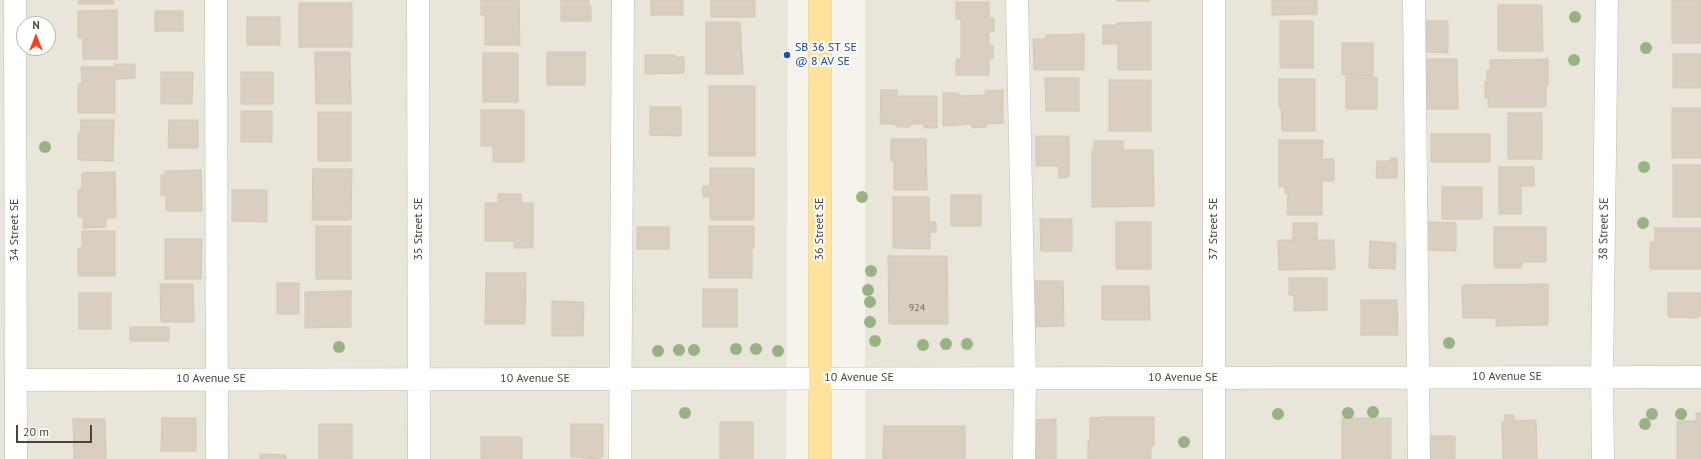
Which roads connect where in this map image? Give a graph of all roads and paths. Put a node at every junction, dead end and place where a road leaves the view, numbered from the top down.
1 (15, 0) edge
2 (216, 0) edge
3 (418, 0) edge
4 (623, 0) edge
5 (820, 0) edge
6 (1017, 0) edge
7 (1214, 0) edge
8 (1414, 0) edge
9 (1607, 0) edge
10 (1602, 377) junction
11 (1701, 377) edge
12 (820, 378) junction
13 (1025, 378) junction
14 (1214, 378) junction
15 (1419, 378) junction
16 (217, 379) junction
17 (419, 379) junction
18 (621, 379) junction
19 (16, 380) junction
20 (16, 459) edge
21 (217, 459) edge
22 (419, 459) edge
23 (620, 459) edge
24 (820, 459) edge
25 (1024, 459) edge
26 (1214, 459) edge
27 (1419, 459) edge
28 (1603, 459) edge

1 - 19 street, 34 Street SE
2 - 16 street
3 - 17 street, 35 Street SE
4 - 18 street
5 - 12 main road, 36 Street SE
6 - 13 street
7 - 14 street, 37 Street SE
8 - 15 street
9 - 10 street, 38 Street SE
10 - 11 street, 10 Avenue SE
10 - 15 street, 10 Avenue SE
10 - 28 street, 38 Street SE
12 - 13 street, 10 Avenue SE
12 - 18 street, 10 Avenue SE
12 - 24 main road, 36 Street SE
13 - 14 street, 10 Avenue SE
13 - 25 street
14 - 15 street, 10 Avenue SE
14 - 26 street, 37 Street SE
15 - 27 street
16 - 17 street, 10 Avenue SE
16 - 19 street, 10 Avenue SE
16 - 21 street
17 - 18 street, 10 Avenue SE
17 - 22 street, 35 Street SE
18 - 23 street
19 - 20 street, 34 Street SE

